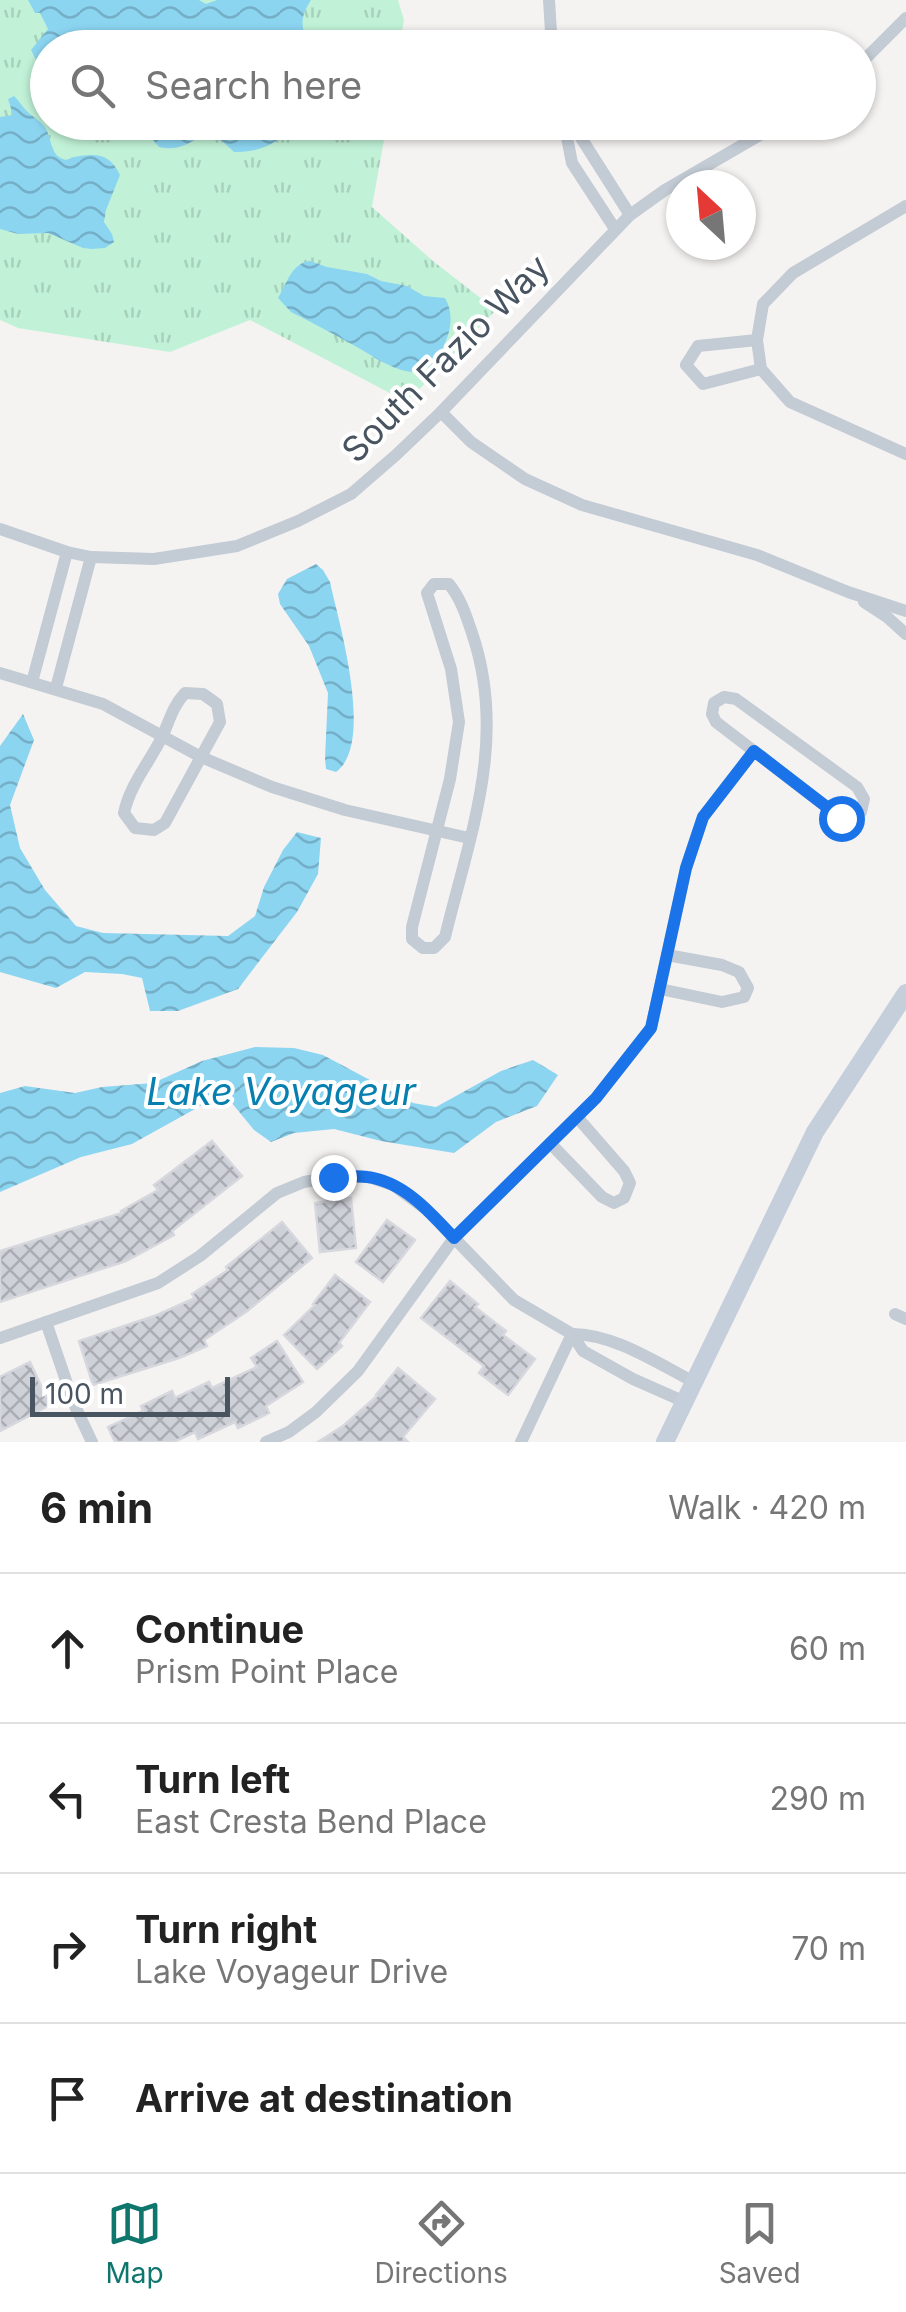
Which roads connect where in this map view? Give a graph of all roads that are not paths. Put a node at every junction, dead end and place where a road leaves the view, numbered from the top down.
1 (549, 0) edge
2 (906, 18) edge
3 (551, 30) edge
4 (876, 48) edge
5 (569, 140) edge
6 (579, 140) edge
7 (751, 140) edge
8 (906, 206) edge
9 (630, 215) junction
10 (615, 229) junction
11 (756, 340) junction
12 (761, 369) junction
13 (441, 412) junction
14 (906, 454) edge
15 (0, 529) edge
16 (67, 552) junction
17 (91, 556) junction
18 (848, 592) junction
19 (906, 611) edge
20 (906, 634) edge
21 (0, 673) edge
22 (32, 682) junction
23 (56, 688) junction
24 (162, 736) junction
25 (754, 751) junction
26 (201, 757) junction
27 (437, 831) junction
28 (469, 838) junction
29 (667, 955) junction
30 (660, 989) junction
31 (906, 992) edge
32 (577, 1116) junction
33 (550, 1143) junction
34 (454, 1238) junction
35 (46, 1322) junction
36 (572, 1334) junction
37 (0, 1338) edge
38 (694, 1382) junction
39 (685, 1402) junction
40 (92, 1442) edge
41 (266, 1442) edge
42 (521, 1442) edge
43 (665, 1442) edge

1 - 3 street
2 - 4 street
5 - 10 street
6 - 9 street
7 - 9 street, South Fazio Way
8 - 11 street
9 - 10 street, South Fazio Way
10 - 13 street, South Fazio Way
11 - 12 street
11 - 12 street
12 - 14 street
13 - 17 street, South Fazio Way
13 - 18 street
15 - 16 street, South Fazio Way
16 - 17 street, South Fazio Way
16 - 22 street
17 - 23 street
18 - 19 street
18 - 20 street
21 - 22 street
22 - 23 street
23 - 24 street
24 - 26 street
24 - 26 street
24 - 26 street
25 - 25 street
25 - 29 street
26 - 27 street
27 - 28 street
27 - 28 street
27 - 28 street
29 - 30 street
29 - 30 street
30 - 32 street
31 - 38 main road
32 - 33 street
32 - 33 street
33 - 34 street
34 - 35 street
34 - 36 street
34 - 41 street
35 - 37 street
35 - 40 street
36 - 38 street
36 - 39 street
36 - 42 street
38 - 39 main road
39 - 43 main road

